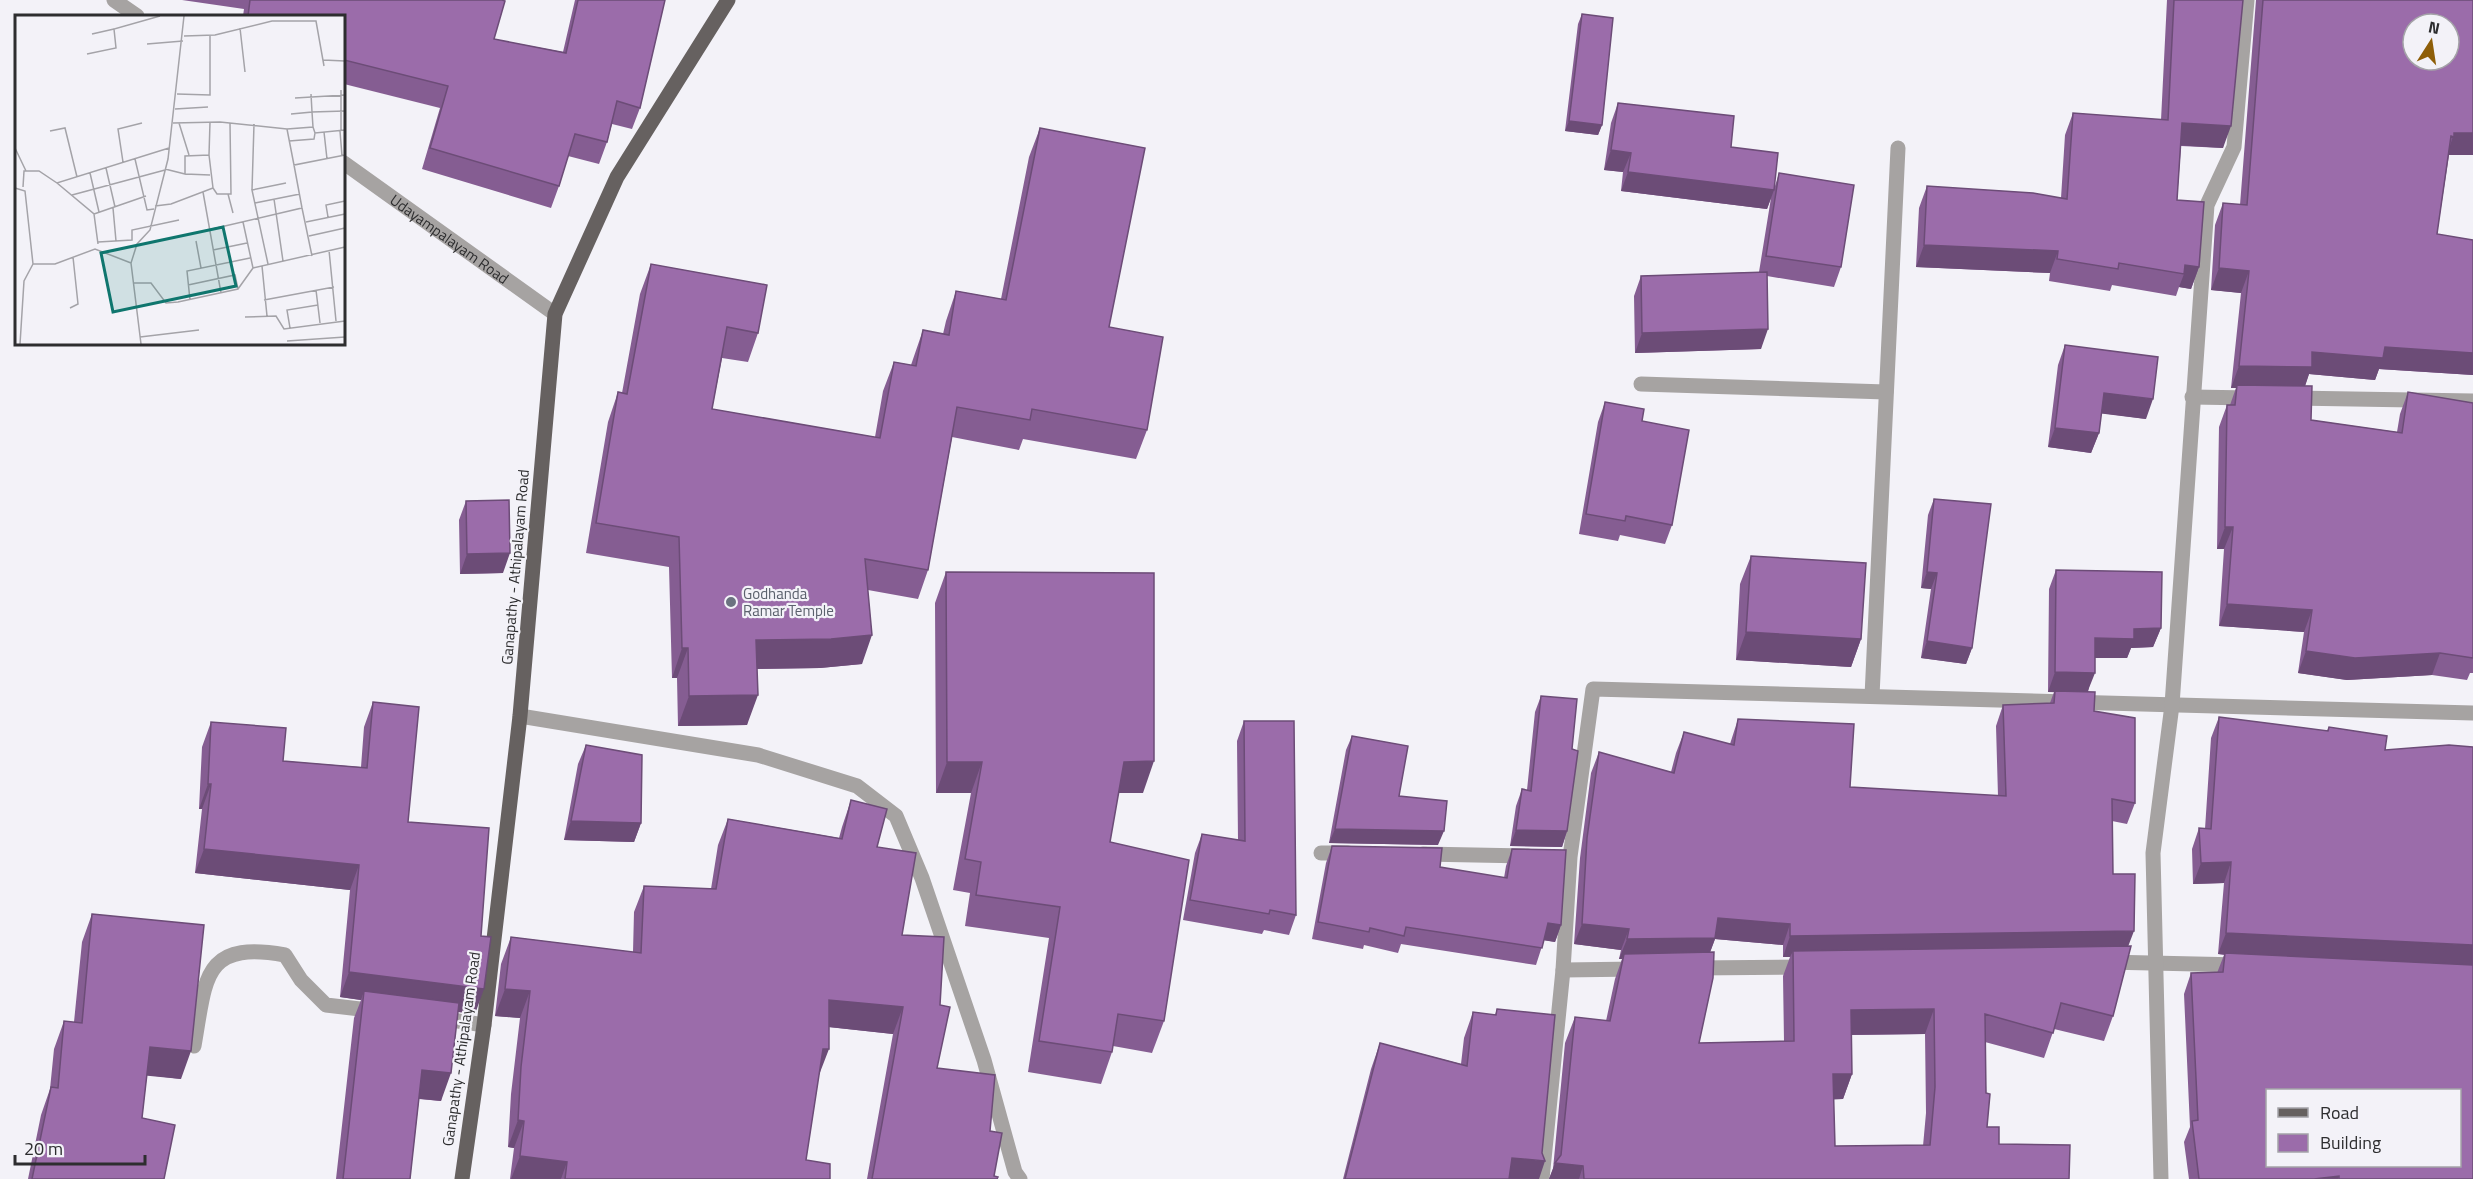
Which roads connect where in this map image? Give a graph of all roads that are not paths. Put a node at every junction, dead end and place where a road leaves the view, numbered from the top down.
1 (114, 0) edge
2 (728, 0) edge
3 (2247, 0) edge
4 (136, 15) edge
5 (1898, 148) dead end
6 (345, 164) edge
7 (555, 314) junction
8 (1641, 384) dead end
9 (1886, 392) junction
10 (2192, 397) junction
11 (2473, 401) edge
12 (1872, 696) junction
13 (2172, 705) junction
14 (2473, 712) edge
15 (520, 716) junction
16 (1321, 853) dead end
17 (1368, 854) edge
18 (1404, 854) edge
19 (1558, 857) junction
20 (2154, 961) junction
21 (2095, 962) edge
22 (1823, 966) edge
23 (2260, 966) edge
24 (1658, 969) edge
25 (1681, 969) edge
26 (1563, 970) junction
27 (398, 1014) edge
28 (422, 1016) edge
29 (484, 1025) junction
30 (194, 1046) edge
31 (462, 1179) edge
32 (1020, 1179) edge
33 (1542, 1179) edge
34 (2161, 1179) edge

1 - 4 street
2 - 7 main road, Ganapathy - Athipalayam Road
3 - 10 street
5 - 9 street
6 - 7 street, Udayampalayam Road
7 - 15 main road, Ganapathy - Athipalayam Road
8 - 9 street
9 - 12 street
10 - 11 street
10 - 13 street
12 - 13 street
12 - 19 street
13 - 14 street
13 - 20 street
15 - 29 main road, Ganapathy - Athipalayam Road
15 - 32 street
16 - 17 street
18 - 19 street
19 - 26 street
20 - 21 street
20 - 23 street
20 - 34 street
22 - 25 street
24 - 26 street
26 - 33 street
27 - 30 street
28 - 29 street
29 - 31 main road, Ganapathy - Athipalayam Road

